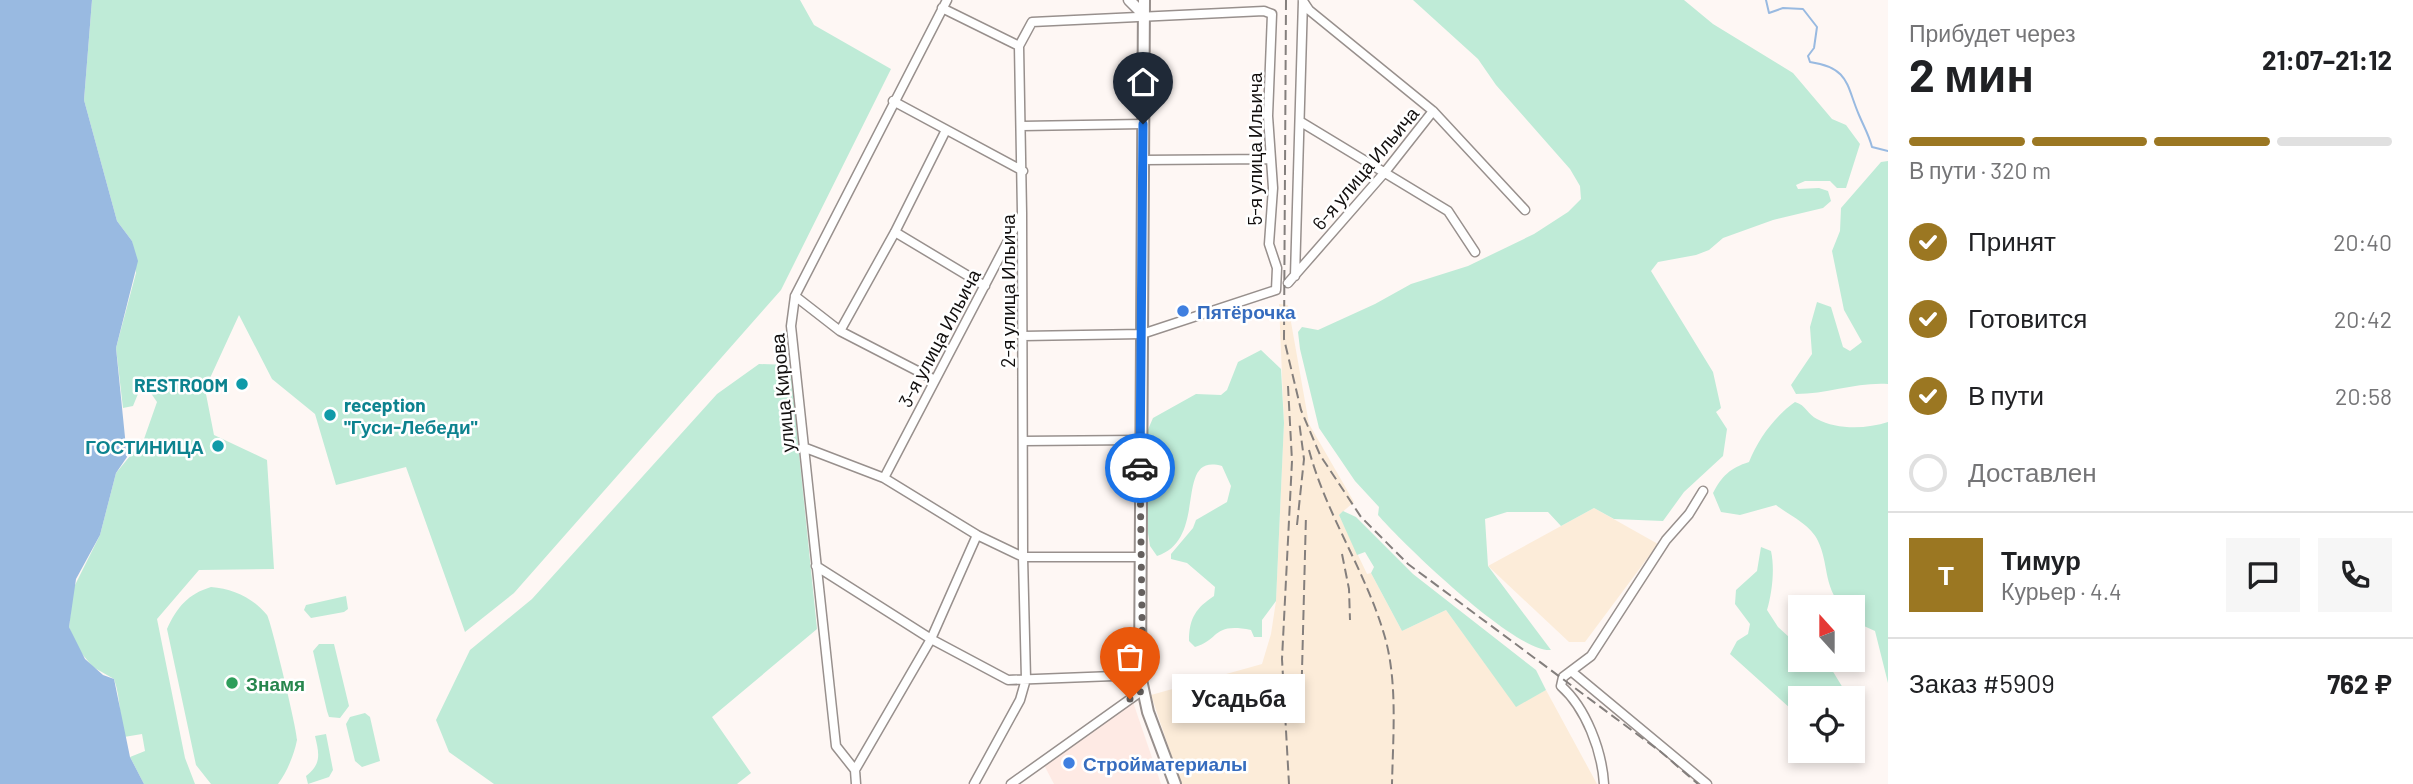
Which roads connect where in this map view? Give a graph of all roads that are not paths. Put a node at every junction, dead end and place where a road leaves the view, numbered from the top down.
1 (1129, 0) edge
2 (1144, 0) edge
3 (1303, 0) edge
4 (945, 4) edge
5 (1144, 15) junction
6 (1019, 46) junction
7 (892, 101) junction
8 (1433, 111) junction
9 (1301, 122) junction
10 (1143, 124) junction
11 (1022, 126) junction
12 (946, 130) junction
13 (1271, 159) junction
14 (1143, 160) junction
15 (1023, 171) junction
16 (1385, 172) junction
17 (1525, 210) dead end
18 (1022, 213) junction
19 (895, 232) junction
20 (1475, 252) dead end
21 (1295, 276) junction
22 (1288, 283) dead end
23 (985, 286) junction
24 (795, 296) junction
25 (840, 331) junction
26 (1142, 334) junction
27 (1023, 336) junction
28 (935, 380) junction
29 (1140, 440) junction
30 (1023, 441) junction
31 (803, 447) junction
32 (884, 478) junction
33 (1703, 491) dead end
34 (977, 535) junction
35 (1023, 557) junction
36 (1142, 557) junction
37 (816, 566) junction
38 (931, 639) junction
39 (1571, 671) junction
40 (1140, 675) junction
41 (1027, 679) junction
42 (1143, 690) junction
43 (855, 770) junction
44 (856, 784) edge
45 (974, 784) edge
46 (1011, 784) edge
47 (1175, 784) edge
48 (1604, 784) edge
49 (1707, 784) edge

1 - 5 street
2 - 5 main road
3 - 8 street
3 - 9 street
4 - 6 street
4 - 7 street, улица Кирова
5 - 6 street
5 - 10 main road
5 - 13 street, 5-я улица Ильича
6 - 11 street, 2-я улица Ильича
7 - 12 street
7 - 24 street, улица Кирова
8 - 16 street, 6-я улица Ильича
8 - 17 street, 6-я улица Ильича
9 - 16 street
9 - 21 street
10 - 11 street
10 - 14 main road
11 - 15 street, 2-я улица Ильича
12 - 15 street
12 - 19 street
13 - 14 street
13 - 26 street, 5-я улица Ильича
14 - 26 main road
15 - 18 street, 2-я улица Ильича
16 - 20 street
16 - 21 street, 6-я улица Ильича
18 - 23 street, 3-я улица Ильича
18 - 27 street, 2-я улица Ильича
19 - 23 street
19 - 25 street
21 - 22 street, 6-я улица Ильича
23 - 28 street, 3-я улица Ильича
24 - 25 street
24 - 31 street, улица Кирова
25 - 28 street
26 - 27 street
26 - 29 main road
27 - 30 street, 2-я улица Ильича
28 - 32 street, 3-я улица Ильича
29 - 30 street
29 - 36 main road
30 - 35 street, 2-я улица Ильича
31 - 32 street
31 - 37 street, улица Кирова
32 - 34 street
33 - 39 street
34 - 35 street
34 - 38 street
35 - 36 street
35 - 41 street, 2-я улица Ильича
36 - 40 main road
37 - 38 street
37 - 43 street, улица Кирова
38 - 41 street
38 - 43 street
39 - 48 street
39 - 49 street
40 - 41 street
40 - 42 main road
41 - 45 street, 2-я улица Ильича
42 - 46 street
42 - 47 main road
43 - 44 street

